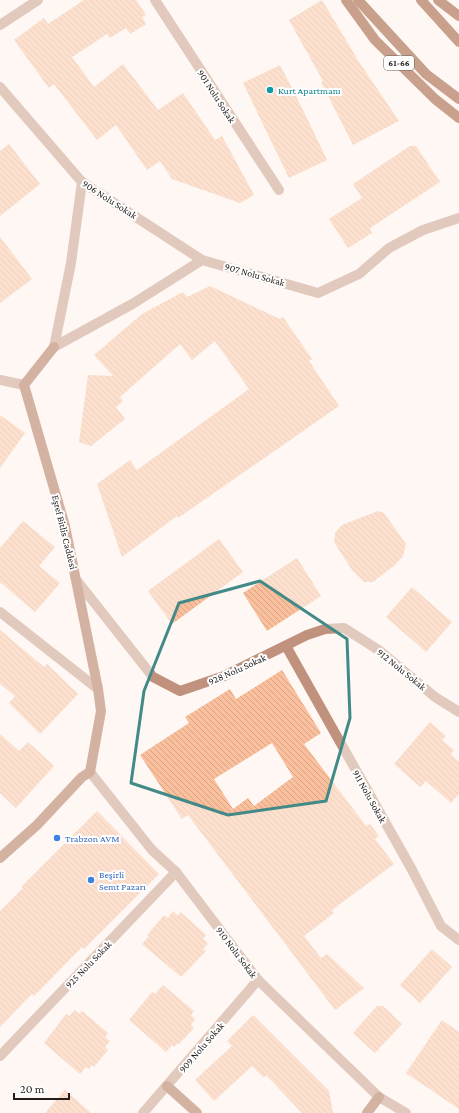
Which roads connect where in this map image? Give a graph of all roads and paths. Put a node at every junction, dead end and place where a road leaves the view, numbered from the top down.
1 (38, 0) edge
2 (155, 0) edge
3 (346, 0) edge
4 (358, 0) edge
5 (420, 0) edge
6 (438, 0) edge
7 (459, 16) edge
8 (0, 25) edge
9 (459, 42) edge
10 (0, 87) edge
11 (459, 99) edge
12 (459, 118) edge
13 (82, 182) junction
14 (279, 190) dead end
15 (459, 218) edge
16 (202, 260) junction
17 (54, 347) junction
18 (0, 380) edge
19 (24, 384) junction
20 (78, 582) junction
21 (0, 612) edge
22 (344, 628) joint
23 (286, 646) junction
24 (98, 688) junction
25 (459, 712) edge
26 (90, 772) junction
27 (0, 858) edge
28 (176, 872) junction
29 (459, 940) edge
30 (258, 980) junction
31 (0, 1056) edge
32 (167, 1086) junction
33 (380, 1097) junction
34 (143, 1113) edge
35 (197, 1113) edge
36 (367, 1113) edge
37 (406, 1113) edge

1 - 8 street
2 - 14 street, 901 Nolu Sokak
3 - 12 main road, 61-66
4 - 11 main road, 61-66
5 - 9 main road
6 - 7 main road
10 - 13 street, 906 Nolu Sokak
13 - 16 street, 906 Nolu Sokak
13 - 17 street
15 - 16 street, 907 Nolu Sokak
16 - 17 street
17 - 19 street
18 - 19 street
19 - 20 street, Eşref Bitlis Caddesi
20 - 23 street, 928 Nolu Sokak
20 - 24 street, Eşref Bitlis Caddesi
21 - 24 street
22 - 23 street, 928 Nolu Sokak
22 - 25 street, 912 Nolu Sokak
23 - 29 street, 911 Nolu Sokak
24 - 26 street, Eşref Bitlis Caddesi
26 - 27 street
26 - 28 street, 910 Nolu Sokak
28 - 30 street, 910 Nolu Sokak
28 - 31 street, 925 Nolu Sokak
30 - 32 street, 909 Nolu Sokak
30 - 33 street, 910 Nolu Sokak
32 - 34 street, 909 Nolu Sokak
32 - 35 street
33 - 36 street
33 - 37 street, 910 Nolu Sokak

